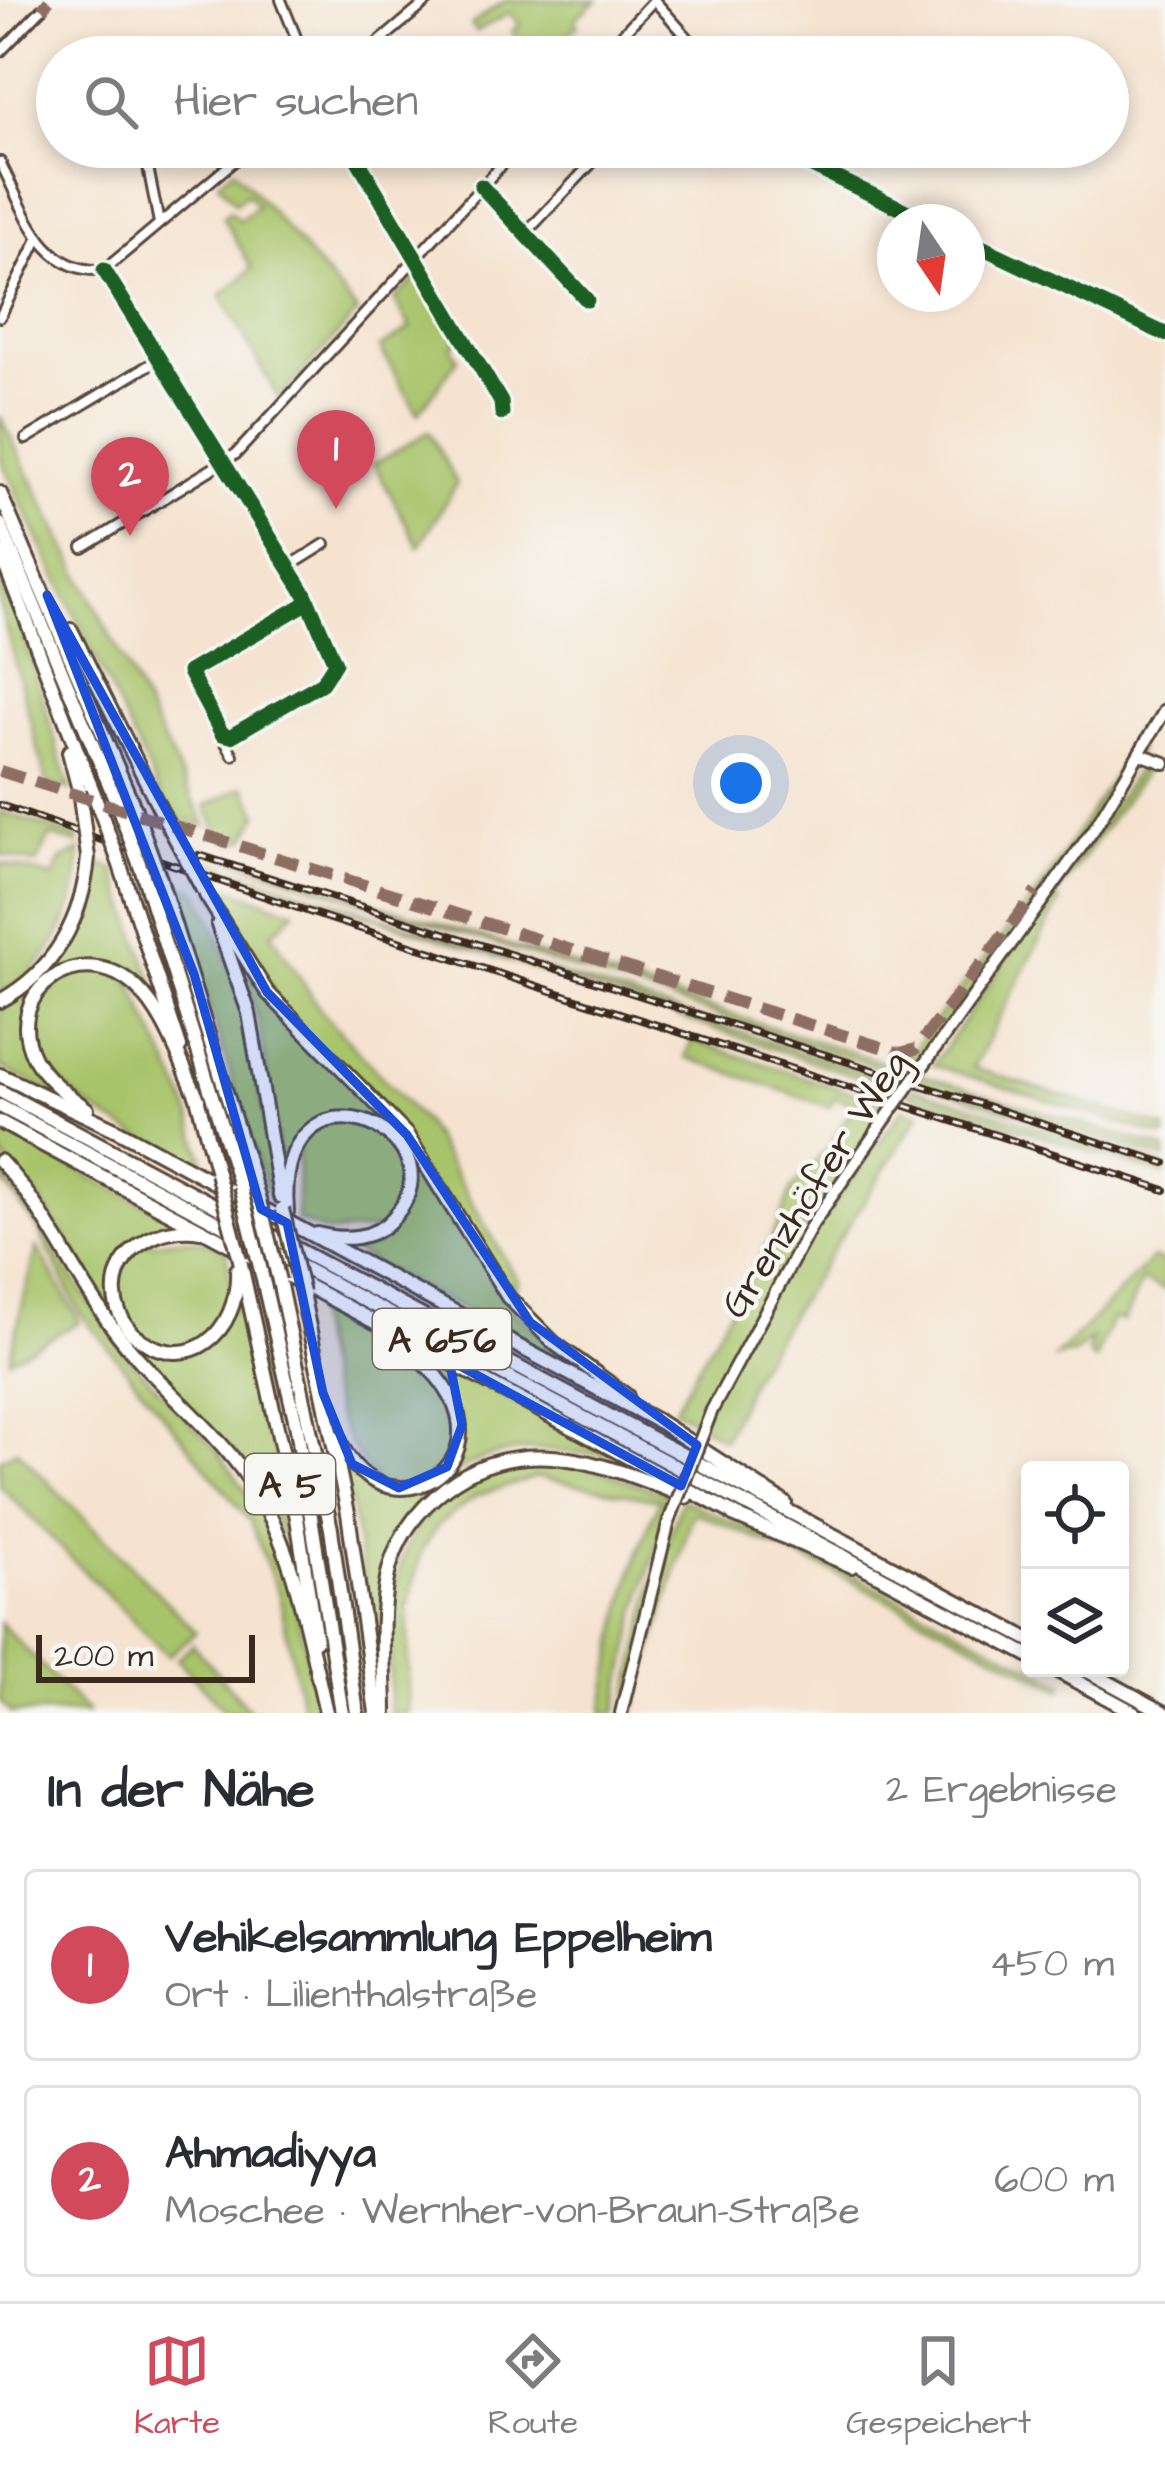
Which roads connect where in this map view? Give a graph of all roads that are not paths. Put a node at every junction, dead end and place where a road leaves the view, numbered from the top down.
1 (281, 0) edge
2 (429, 0) edge
3 (654, 0) edge
4 (42, 9) dead end
5 (296, 36) edge
6 (386, 36) edge
7 (621, 36) edge
8 (683, 36) edge
9 (0, 52) edge
10 (0, 162) edge
11 (148, 168) edge
12 (226, 168) edge
13 (362, 168) edge
14 (499, 168) edge
15 (588, 168) edge
16 (482, 186) junction
17 (160, 224) junction
18 (524, 236) junction
19 (39, 237) junction
20 (416, 258) junction
21 (104, 270) junction
22 (587, 300) dead end
23 (0, 317) edge
24 (159, 359) junction
25 (502, 402) dead end
26 (26, 439) dead end
27 (225, 464) junction
28 (0, 493) edge
29 (0, 524) edge
30 (325, 544) dead end
31 (83, 548) dead end
32 (0, 552) edge
33 (288, 567) junction
34 (47, 595) junction
35 (305, 604) junction
36 (58, 710) junction
37 (1165, 710) edge
38 (222, 734) junction
39 (1140, 754) junction
40 (233, 755) dead end
41 (1165, 763) edge
42 (204, 892) junction
43 (0, 1001) edge
44 (0, 1075) edge
45 (0, 1091) edge
46 (198, 1099) junction
47 (0, 1106) edge
48 (0, 1122) edge
49 (117, 1130) junction
50 (0, 1161) edge
51 (285, 1210) junction
52 (291, 1229) junction
53 (227, 1237) junction
54 (237, 1258) junction
55 (355, 1310) junction
56 (323, 1393) junction
57 (661, 1423) junction
58 (794, 1513) junction
59 (738, 1516) junction
60 (882, 1576) junction
61 (1021, 1635) edge
62 (1021, 1651) edge
63 (1069, 1677) edge
64 (1099, 1677) edge
65 (326, 1712) edge
66 (342, 1713) edge
67 (357, 1713) edge
68 (376, 1713) edge
69 (385, 1713) edge
70 (621, 1713) edge
71 (1135, 1713) edge
72 (1165, 1713) edge

1 - 5 street
2 - 6 street
3 - 7 street
3 - 8 street
4 - 9 street
10 - 19 street
11 - 17 street
12 - 17 street
13 - 20 street
14 - 16 street
15 - 18 street
16 - 18 street
16 - 20 street
17 - 21 street
18 - 22 street
19 - 21 street
19 - 23 street
20 - 25 street
20 - 27 street
21 - 24 street
24 - 26 street
24 - 27 street
27 - 31 street
27 - 33 street
28 - 34 highway, A 5
29 - 66 highway, A 5, bridge
30 - 33 street
32 - 36 highway
33 - 35 street
34 - 42 highway, A 5, bridge
34 - 67 highway, A 5, bridge
35 - 38 street
35 - 38 street
36 - 43 highway, bridge
36 - 46 highway, bridge
37 - 39 main road, Grenzhöfer Weg
38 - 40 street
39 - 41 main road
39 - 70 main road, Grenzhöfer Weg, bridge
42 - 51 highway, A 5
42 - 57 highway, A 5
44 - 49 highway
45 - 58 highway, A 656
46 - 49 highway
46 - 53 highway, bridge
47 - 60 highway, A 656
48 - 53 highway
49 - 52 highway
50 - 65 highway, A 5
51 - 52 highway, bridge
51 - 52 highway
52 - 56 highway, bridge
52 - 57 highway
53 - 54 highway, bridge
53 - 54 highway
53 - 55 highway
54 - 65 highway, A 5
55 - 56 highway, A 5
55 - 59 highway, A 656
56 - 68 highway
57 - 58 highway, A 5
58 - 61 highway, A 656
59 - 60 highway, A 656
59 - 69 highway, A 656
60 - 62 highway, A 656
63 - 71 highway
64 - 72 highway

